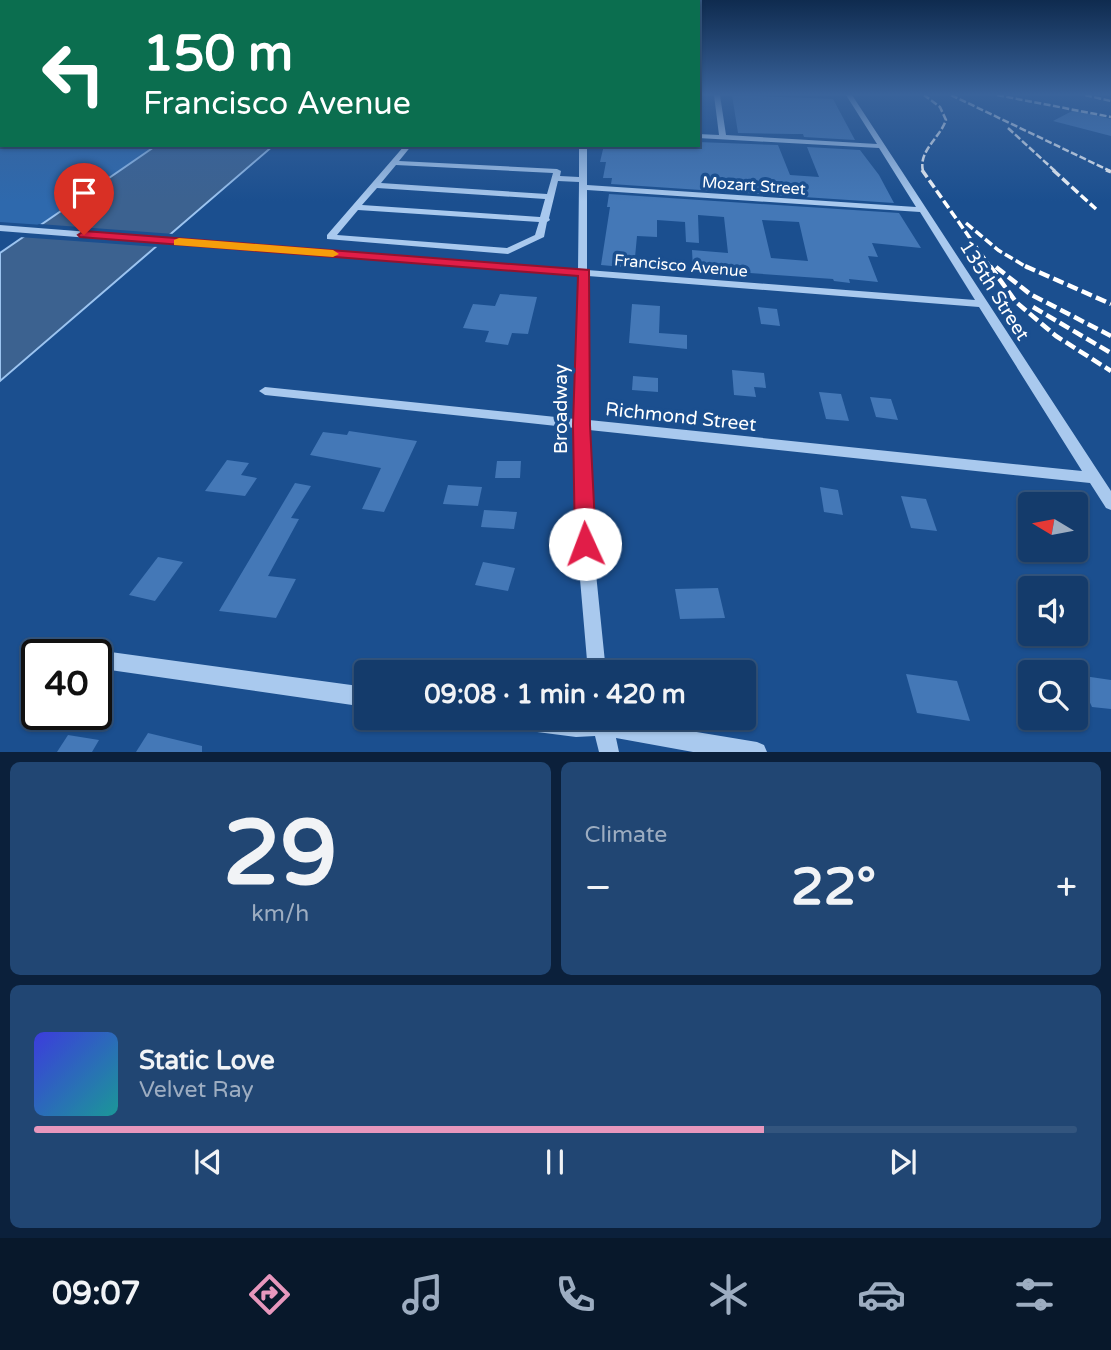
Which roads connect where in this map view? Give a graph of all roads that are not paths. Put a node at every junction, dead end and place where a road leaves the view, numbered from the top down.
1 (722, 130) edge
2 (872, 130) edge
3 (700, 135) edge
4 (723, 137) junction
5 (882, 146) junction
6 (408, 147) edge
7 (583, 147) edge
8 (393, 163) junction
9 (556, 178) junction
10 (583, 183) junction
11 (374, 185) junction
12 (551, 197) junction
13 (356, 207) junction
14 (924, 210) junction
15 (546, 220) junction
16 (0, 228) edge
17 (30, 230) joint
18 (166, 241) joint
19 (584, 273) junction
20 (983, 304) junction
21 (265, 391) dead end
22 (582, 425) junction
23 (1094, 478) junction
24 (1111, 505) edge
25 (596, 660) edge
26 (112, 661) edge
27 (354, 696) edge
28 (604, 730) edge
29 (645, 730) edge
30 (609, 751) edge
31 (757, 751) edge

1 - 4 street
2 - 5 street, 135th Street
3 - 4 street
4 - 5 street
5 - 14 street, 135th Street
6 - 8 street
7 - 10 street, Broadway
8 - 9 street
8 - 11 street
9 - 10 street
9 - 12 street
10 - 14 street, Mozart Street
10 - 19 street, Broadway
11 - 12 street
11 - 13 street
12 - 15 street
13 - 15 street
13 - 15 street
14 - 20 street, 135th Street
16 - 17 street, Francisco Avenue
17 - 18 street, Francisco Avenue
18 - 19 street, Francisco Avenue
19 - 20 street, Francisco Avenue
19 - 22 street, Broadway
20 - 23 street, 135th Street
21 - 22 street, Richmond Street
22 - 23 street, Richmond Street
22 - 25 street, Broadway
23 - 24 street, 135th Street
26 - 27 street
28 - 30 street
29 - 31 street

